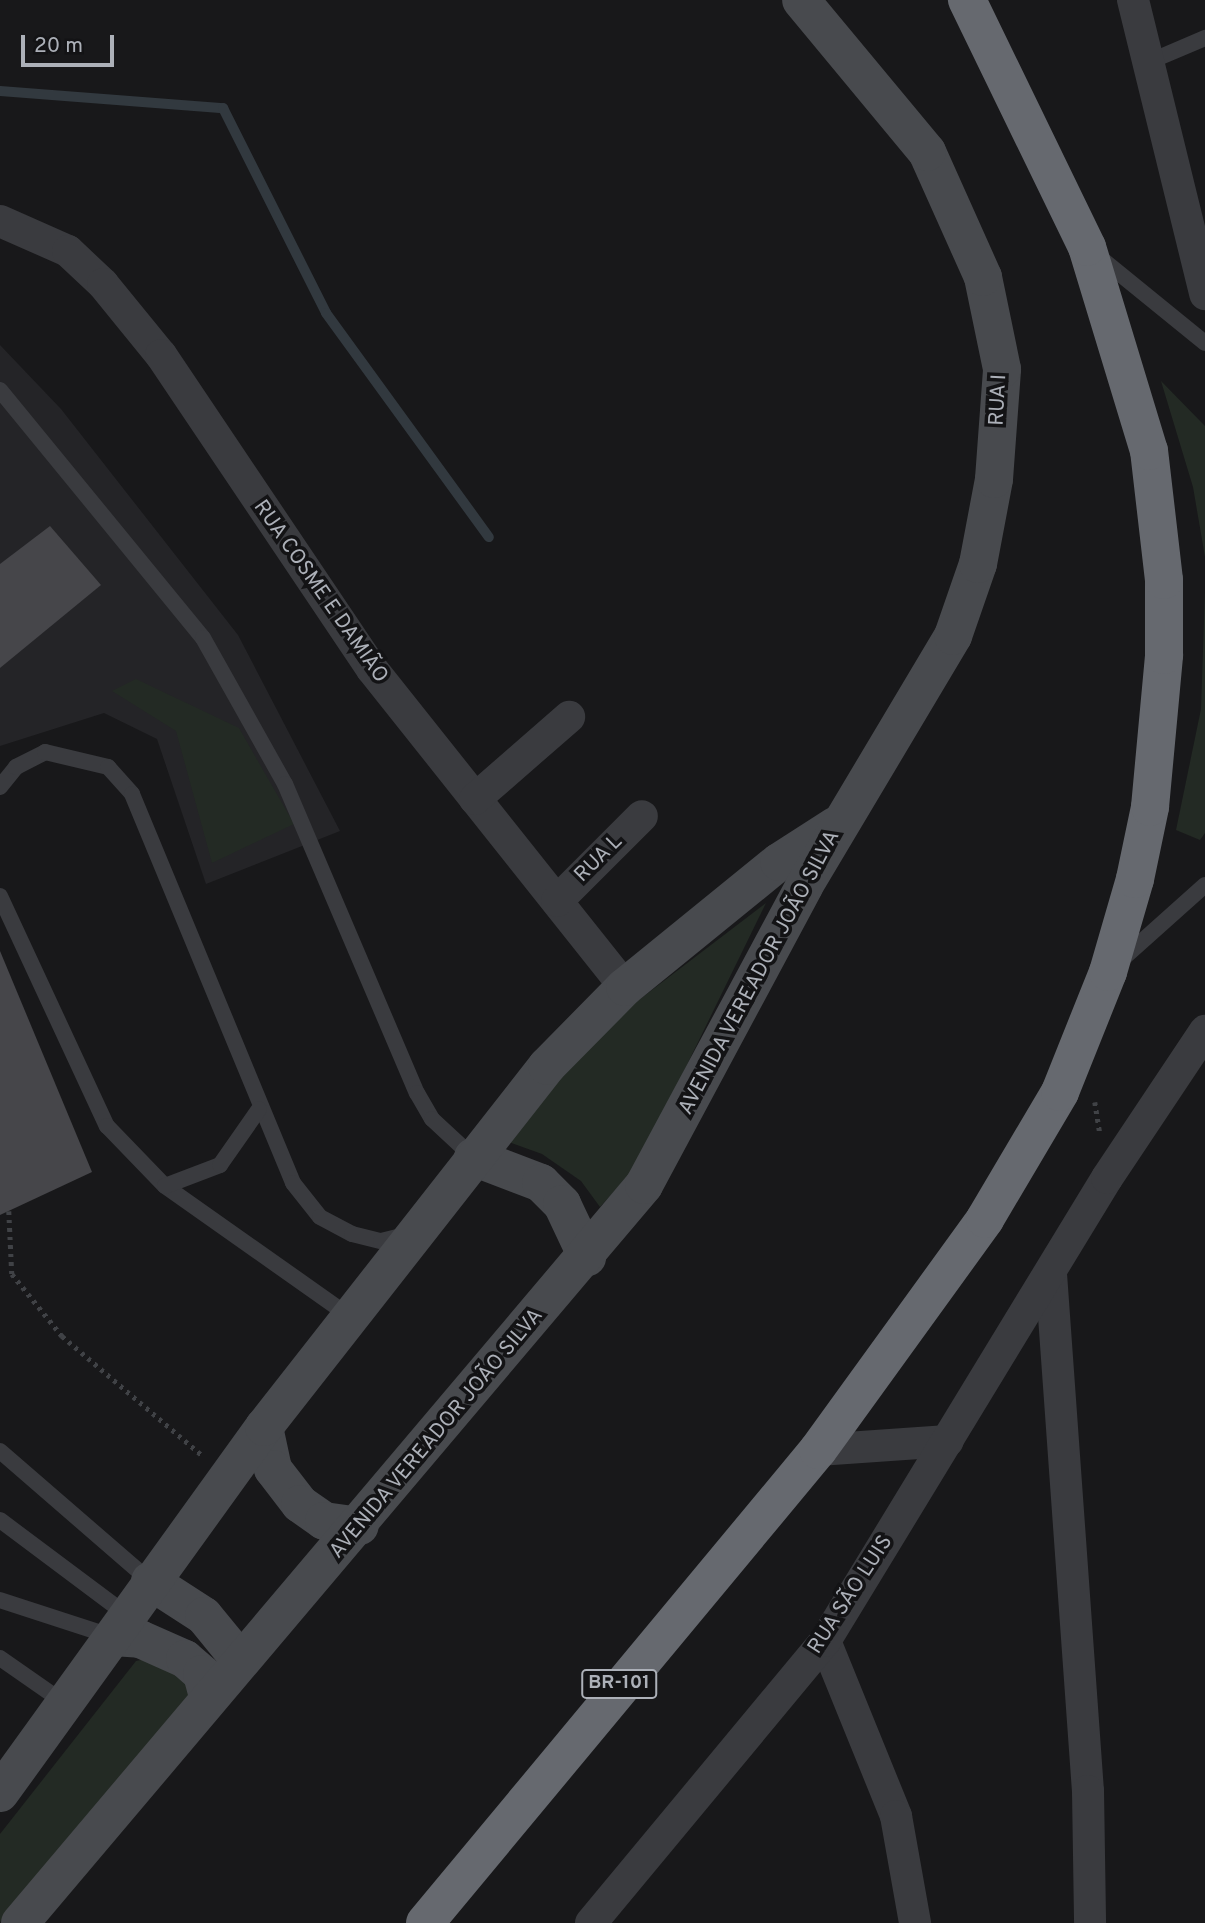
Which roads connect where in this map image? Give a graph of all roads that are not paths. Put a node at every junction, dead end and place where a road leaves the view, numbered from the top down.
1 (801, 0) edge
2 (967, 0) edge
3 (1133, 0) edge
4 (1205, 38) edge
5 (1151, 61) junction
6 (0, 221) edge
7 (1087, 247) junction
8 (1205, 294) edge
9 (1205, 343) edge
10 (0, 390) edge
11 (569, 717) dead end
12 (0, 787) edge
13 (475, 799) junction
14 (642, 816) dead end
15 (841, 823) junction
16 (1205, 885) edge
17 (0, 896) edge
18 (556, 901) junction
19 (1108, 972) junction
20 (625, 987) junction
21 (1205, 1031) edge
22 (259, 1109) junction
23 (473, 1157) junction
24 (166, 1186) junction
25 (411, 1234) junction
26 (587, 1257) junction
27 (1051, 1274) junction
28 (349, 1316) junction
29 (264, 1427) junction
30 (948, 1441) junction
31 (818, 1450) junction
32 (0, 1451) edge
33 (0, 1520) edge
34 (360, 1526) junction
35 (150, 1581) junction
36 (0, 1600) edge
37 (120, 1626) junction
38 (825, 1641) junction
39 (0, 1658) edge
40 (240, 1660) junction
41 (208, 1696) junction
42 (66, 1704) junction
43 (0, 1793) edge
44 (20, 1923) edge
45 (425, 1923) edge
46 (591, 1923) edge
47 (915, 1923) edge
48 (1090, 1923) edge

1 - 15 street, RUA I
2 - 7 highway, BR-101
3 - 5 street
4 - 5 lane
5 - 8 street
6 - 13 street, RUA COSME E DAMIÃO
7 - 9 lane
7 - 19 highway, BR-101
10 - 23 lane
11 - 13 street
12 - 22 lane
13 - 18 street, RUA COSME E DAMIÃO
14 - 18 street, RUA L
15 - 20 street, AVENIDA VEREADOR JOÃO SILVA
15 - 26 street, AVENIDA VEREADOR JOÃO SILVA
16 - 19 lane
17 - 24 lane
18 - 20 street, RUA COSME E DAMIÃO
19 - 31 highway, BR-101
20 - 23 street, AVENIDA VEREADOR JOÃO SILVA
21 - 27 street, RUA SÃO LUIS
22 - 24 lane
22 - 25 lane
23 - 25 street, AVENIDA VEREADOR JOÃO SILVA
23 - 26 street
24 - 28 lane
25 - 28 street, AVENIDA VEREADOR JOÃO SILVA
26 - 34 street, AVENIDA VEREADOR JOÃO SILVA
27 - 30 street, RUA SÃO LUIS
27 - 48 street
28 - 29 street, AVENIDA VEREADOR JOÃO SILVA
29 - 34 street
29 - 35 street, AVENIDA VEREADOR JOÃO SILVA
30 - 31 street
30 - 38 street, RUA SÃO LUIS
31 - 45 highway, BR-101
32 - 35 lane
33 - 37 lane
34 - 40 street, AVENIDA VEREADOR JOÃO SILVA
35 - 37 street, AVENIDA VEREADOR JOÃO SILVA
35 - 40 street
36 - 37 lane
37 - 41 street
37 - 42 street, AVENIDA VEREADOR JOÃO SILVA
38 - 46 street, RUA SÃO LUIS
38 - 47 street
39 - 42 lane
40 - 41 street, AVENIDA VEREADOR JOÃO SILVA
41 - 44 street, AVENIDA VEREADOR JOÃO SILVA
42 - 43 street, AVENIDA VEREADOR JOÃO SILVA

